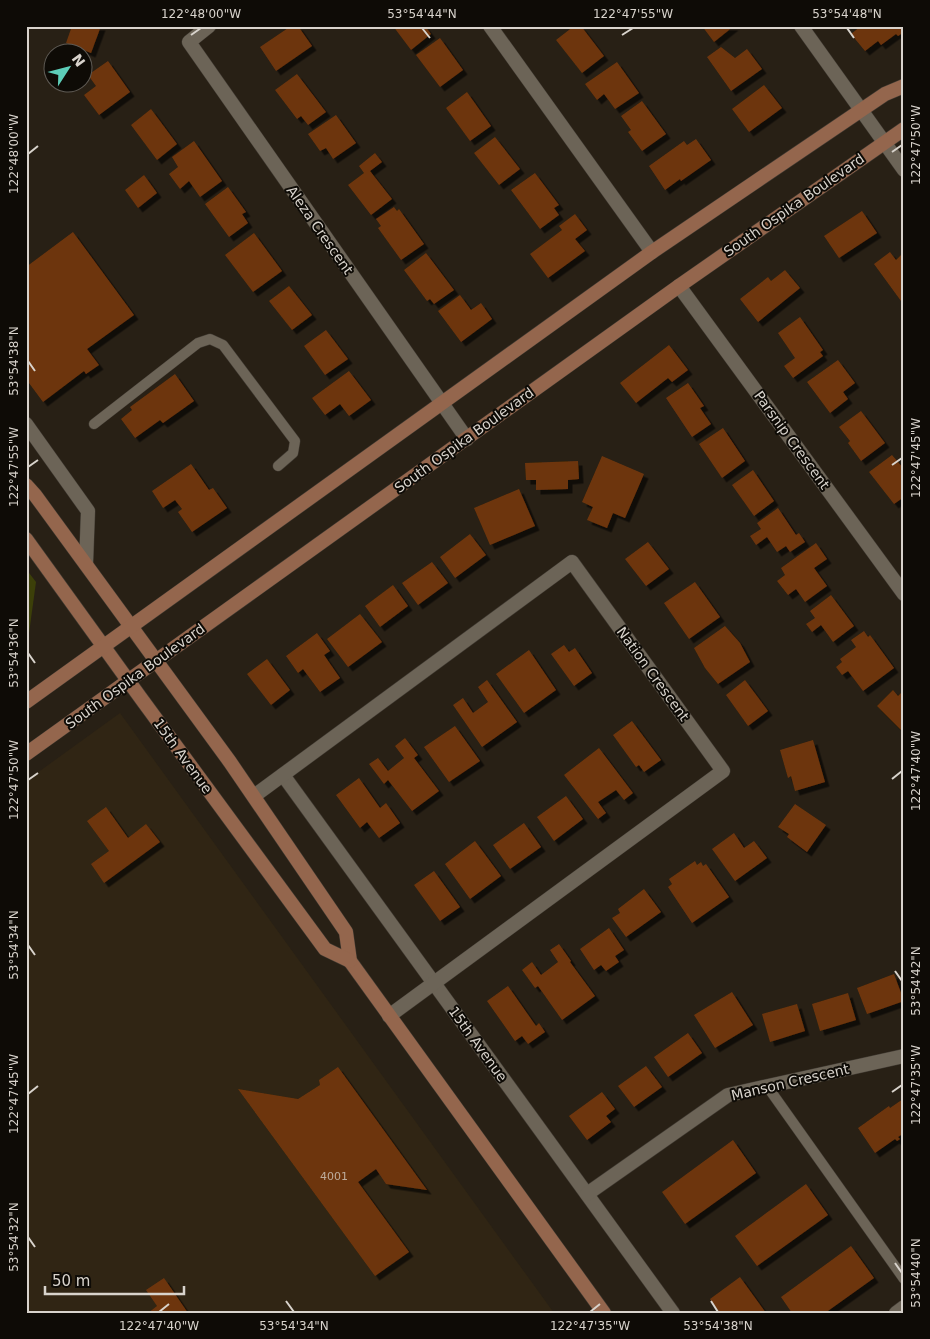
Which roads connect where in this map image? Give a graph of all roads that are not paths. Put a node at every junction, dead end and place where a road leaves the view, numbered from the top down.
1 (209, 26) edge
2 (490, 26) edge
3 (800, 26) edge
4 (904, 86) edge
5 (861, 110) junction
6 (904, 129) edge
7 (884, 142) junction
8 (904, 170) edge
9 (652, 252) junction
10 (680, 286) junction
11 (442, 404) junction
12 (26, 424) edge
13 (94, 424) dead end
14 (467, 439) junction
15 (278, 466) dead end
16 (26, 485) edge
17 (26, 539) edge
18 (86, 564) junction
19 (904, 594) edge
20 (132, 626) junction
21 (104, 647) junction
22 (156, 660) junction
23 (128, 681) junction
24 (26, 702) edge
25 (26, 754) edge
26 (283, 775) junction
27 (254, 796) junction
28 (350, 962) junction
29 (434, 983) junction
30 (389, 1016) junction
31 (904, 1056) edge
32 (768, 1086) junction
33 (587, 1194) junction
34 (904, 1279) edge
35 (904, 1307) edge
36 (604, 1313) edge
37 (672, 1313) edge
38 (896, 1313) edge

1 - 11 street, Aleza Crescent
2 - 9 street
3 - 5 street
4 - 5 main road
5 - 7 street
5 - 9 main road
6 - 7 main road, South Ospika Boulevard
7 - 8 street
7 - 10 main road, South Ospika Boulevard
9 - 11 main road
10 - 14 main road, South Ospika Boulevard
10 - 19 street, Parsnip Crescent
11 - 14 street, Aleza Crescent
11 - 20 main road
12 - 18 street
13 - 15 lane
14 - 22 main road, South Ospika Boulevard
16 - 18 main road, 15th Avenue
17 - 21 main road, 15th Avenue
18 - 20 main road, 15th Avenue
20 - 21 main road
20 - 22 main road, 15th Avenue
21 - 23 main road, 15th Avenue
21 - 24 main road
22 - 23 main road, South Ospika Boulevard
22 - 27 main road, 15th Avenue
23 - 25 main road, South Ospika Boulevard
23 - 28 main road, 15th Avenue
26 - 27 street, Nation Crescent
26 - 29 street, 15th Avenue
26 - 29 street, Nation Crescent
27 - 28 main road, 15th Avenue
28 - 30 main road, 15th Avenue
29 - 30 street, Nation Crescent
29 - 33 street, 15th Avenue
30 - 36 main road, 15th Avenue
31 - 32 street, Manson Crescent
32 - 33 street, Manson Crescent
32 - 34 lane
33 - 37 street, 15th Avenue
35 - 38 street

